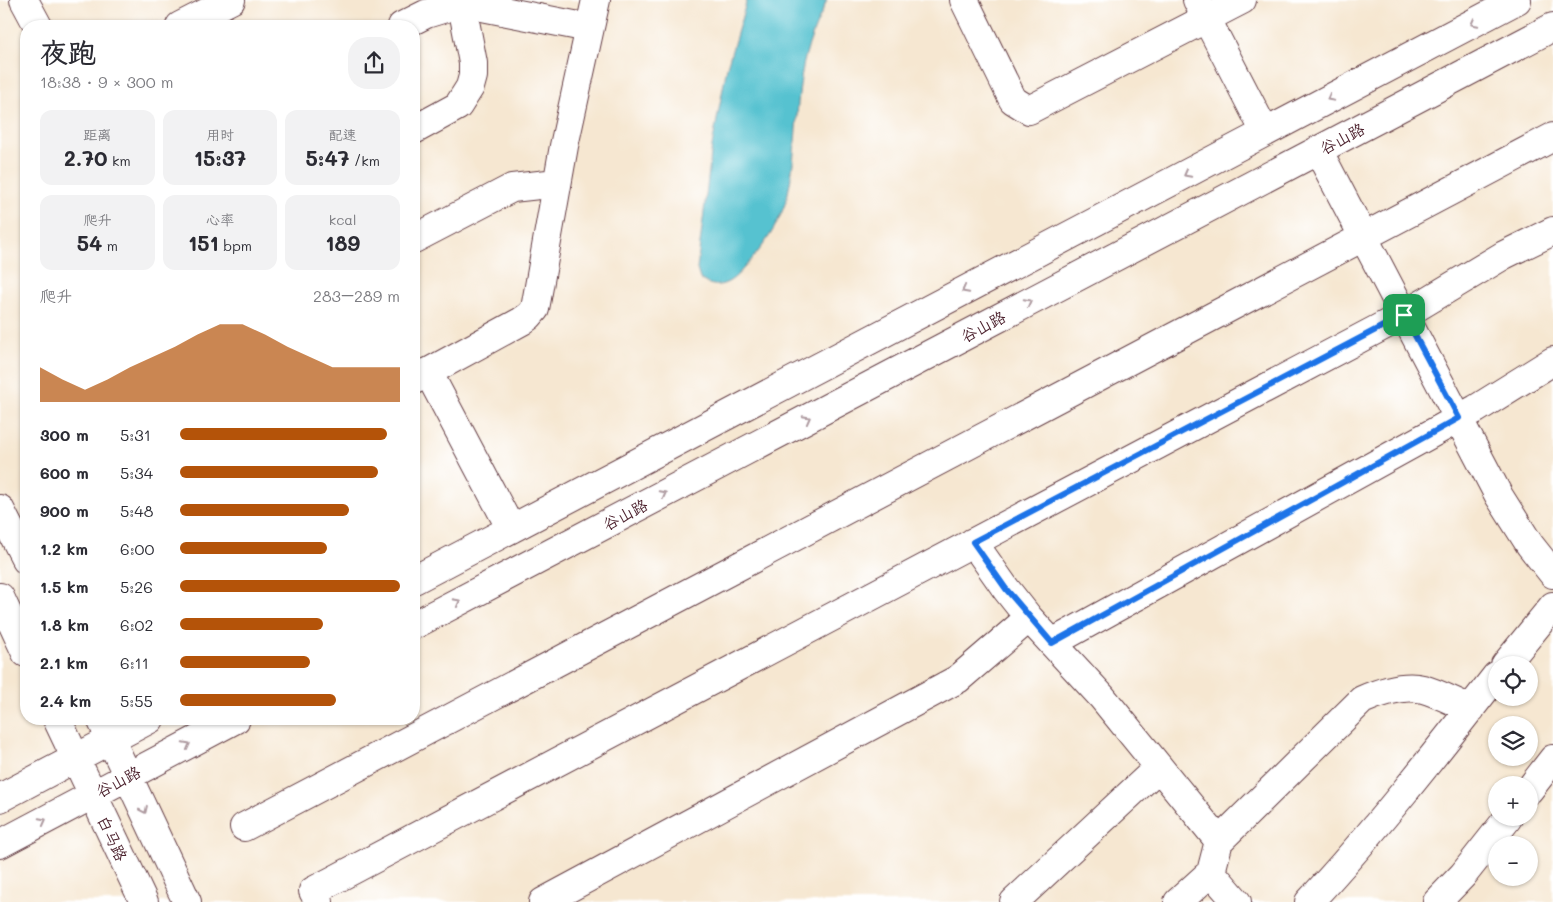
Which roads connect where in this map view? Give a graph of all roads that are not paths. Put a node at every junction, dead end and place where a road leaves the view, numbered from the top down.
1 (24, 0) edge
2 (231, 0) edge
3 (596, 0) edge
4 (964, 0) edge
5 (1242, 0) edge
6 (1517, 0) edge
7 (462, 1) edge
8 (1202, 9) edge
9 (35, 20) edge
10 (192, 20) edge
11 (414, 20) edge
12 (1553, 27) edge
13 (589, 28) junction
14 (420, 127) edge
15 (1265, 132) junction
16 (1553, 137) edge
17 (1318, 150) junction
18 (557, 183) junction
19 (1553, 232) edge
20 (420, 236) edge
21 (1363, 237) junction
22 (1404, 315) junction
23 (1553, 361) edge
24 (421, 376) edge
25 (1459, 418) junction
26 (0, 509) edge
27 (510, 529) junction
28 (973, 542) junction
29 (20, 548) edge
30 (1553, 574) edge
31 (420, 577) edge
32 (0, 597) edge
33 (1553, 606) edge
34 (1030, 618) junction
35 (420, 622) edge
36 (20, 640) edge
37 (1052, 643) junction
38 (1512, 656) edge
39 (1488, 686) edge
40 (1470, 709) junction
41 (60, 725) edge
42 (124, 725) edge
43 (225, 725) edge
44 (106, 729) edge
45 (76, 758) junction
46 (1553, 759) edge
47 (1159, 767) junction
48 (128, 776) junction
49 (1538, 778) edge
50 (93, 794) junction
51 (0, 798) edge
52 (1502, 826) edge
53 (244, 827) dead end
54 (1219, 841) junction
55 (0, 844) edge
56 (1211, 872) junction
57 (144, 902) edge
58 (187, 902) edge
59 (319, 902) edge
60 (542, 902) edge
61 (1014, 902) edge
62 (1178, 902) edge
63 (1237, 902) edge
64 (1309, 902) edge
65 (1437, 902) edge

1 - 9 street
2 - 10 street
3 - 13 street
4 - 8 street
5 - 8 street
6 -> 15 street
7 - 11 street
7 - 13 street
7 - 14 street
8 - 15 street
12 - 17 street, 谷山路
13 - 18 street
15 -> 27 street
16 - 21 street
17 - 21 street
35 -> 17 street, 谷山路
18 - 20 street
18 - 24 street
19 - 22 street
21 - 22 street
21 - 53 street
22 - 25 street
22 - 28 street
23 - 25 street
24 - 27 street
25 - 30 street
25 - 37 street
26 - 29 street
27 - 31 street
28 - 34 street
28 - 59 street
32 - 36 street
33 - 38 street
34 - 37 street
34 - 60 street
37 - 47 street
39 - 40 street
40 - 54 street
40 - 64 street
41 - 45 street, 白马路
42 - 44 street
48 -> 43 street, 谷山路
44 - 45 street
44 - 48 street
45 - 50 street, 白马路
45 - 51 street
46 - 49 street
47 - 54 street
47 - 61 street
48 - 50 street, 谷山路
48 -> 58 street
55 -> 50 street, 谷山路
50 - 57 street, 白马路
52 - 65 street
54 - 56 street
56 - 62 street
56 - 63 street

